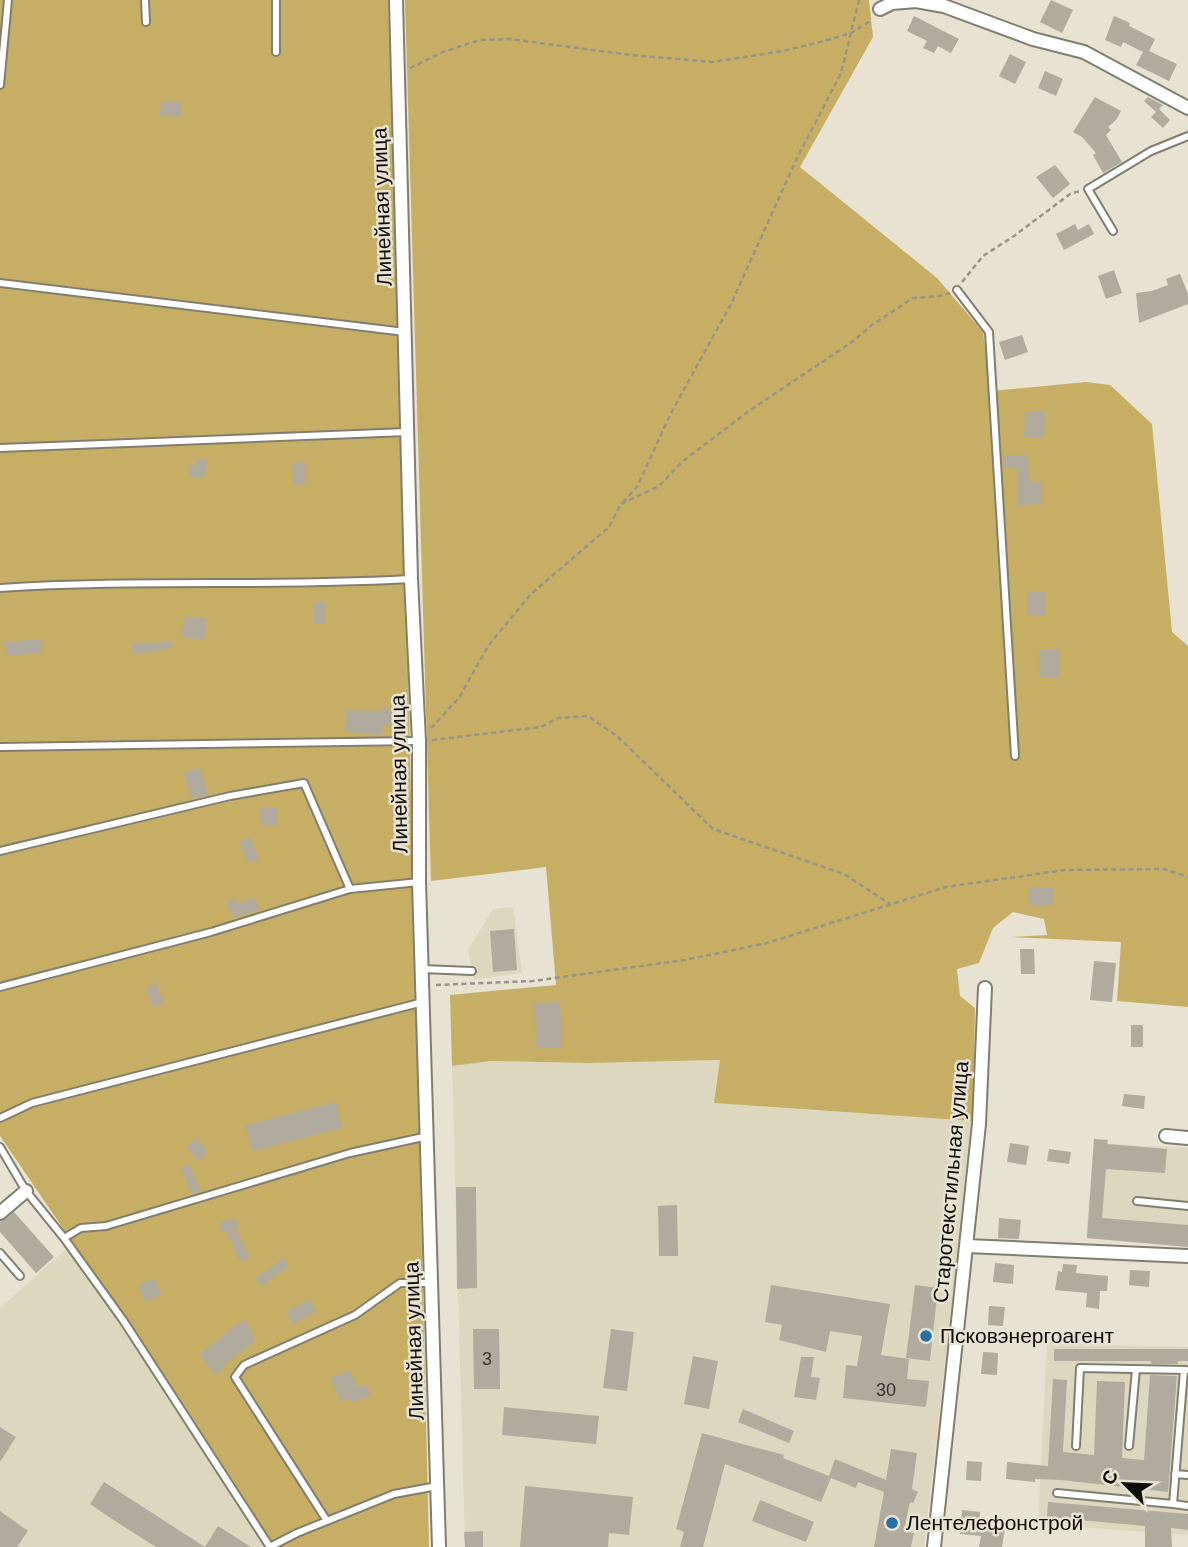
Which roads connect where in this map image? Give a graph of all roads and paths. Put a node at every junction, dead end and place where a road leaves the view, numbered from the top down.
1 (8, 0) edge
2 (145, 0) edge
3 (276, 0) edge
4 (396, 0) edge
5 (859, 0) edge
6 (880, 9) joint
7 (146, 22) dead end
8 (851, 33) junction
9 (276, 52) dead end
10 (398, 71) junction
11 (0, 85) edge
12 (1188, 108) edge
13 (1188, 136) edge
14 (1088, 189) junction
15 (1113, 231) dead end
16 (0, 283) edge
17 (957, 290) junction
18 (405, 332) junction
19 (407, 432) junction
20 (0, 448) edge
21 (621, 504) junction
22 (411, 579) junction
23 (0, 588) edge
24 (419, 741) junction
25 (0, 747) edge
26 (1015, 756) dead end
27 (0, 851) edge
28 (1188, 877) edge
29 (419, 882) junction
30 (350, 889) junction
31 (890, 904) junction
32 (422, 970) junction
33 (472, 971) dead end
34 (422, 985) junction
35 (0, 987) edge
36 (985, 988) dead end
37 (422, 1002) junction
38 (0, 1118) edge
39 (428, 1136) junction
40 (1166, 1136) dead end
41 (1188, 1138) edge
42 (0, 1147) edge
43 (26, 1191) junction
44 (1137, 1201) dead end
45 (1188, 1206) edge
46 (0, 1213) edge
47 (64, 1238) junction
48 (967, 1246) junction
49 (0, 1253) edge
50 (1188, 1256) edge
51 (20, 1276) dead end
52 (431, 1283) junction
53 (1136, 1369) junction
54 (1186, 1371) edge
55 (1185, 1392) edge
56 (1076, 1446) dead end
57 (1129, 1446) dead end
58 (1175, 1474) junction
59 (1188, 1475) edge
60 (437, 1486) junction
61 (1058, 1493) dead end
62 (1173, 1504) junction
63 (1188, 1506) edge
64 (327, 1521) junction
65 (270, 1547) edge
66 (439, 1547) edge
67 (934, 1547) edge

1 - 11 lane
2 - 7 lane
3 - 9 lane
4 - 10 street, Линейная улица
5 - 8 path
6 - 8 path
6 - 12 street
8 - 10 path
8 - 21 path
10 - 18 street, Линейная улица
13 - 14 lane
14 - 15 lane
14 - 17 path
16 - 18 lane
17 - 21 path
17 - 26 lane
18 - 19 street, Линейная улица
19 - 20 lane
19 - 22 street, Линейная улица
21 - 24 path
22 - 23 lane
22 - 24 street, Линейная улица
24 - 25 lane
24 - 29 street, Линейная улица
24 - 31 path
27 - 30 lane
28 - 31 path
29 - 30 lane
29 - 32 street, Линейная улица
30 - 35 lane
31 - 34 path
32 - 33 lane
32 - 34 street, Линейная улица
34 - 37 street, Линейная улица
36 - 48 street, Старотекстильная улица
37 - 38 lane
37 - 39 street, Линейная улица
39 - 47 lane
39 - 52 street, Линейная улица
40 - 41 street
42 - 43 lane
43 - 46 street
43 - 47 lane
44 - 45 lane
47 - 65 lane
48 - 50 street
48 - 67 street, Старотекстильная улица
49 - 51 lane
52 - 60 street, Линейная улица
52 - 64 lane
53 - 54 lane
53 - 56 lane
53 - 57 lane
54 - 55 lane
55 - 58 lane
58 - 59 lane
58 - 62 lane
60 - 64 lane
60 - 66 street, Линейная улица
61 - 62 lane
62 - 63 lane
64 - 65 lane

